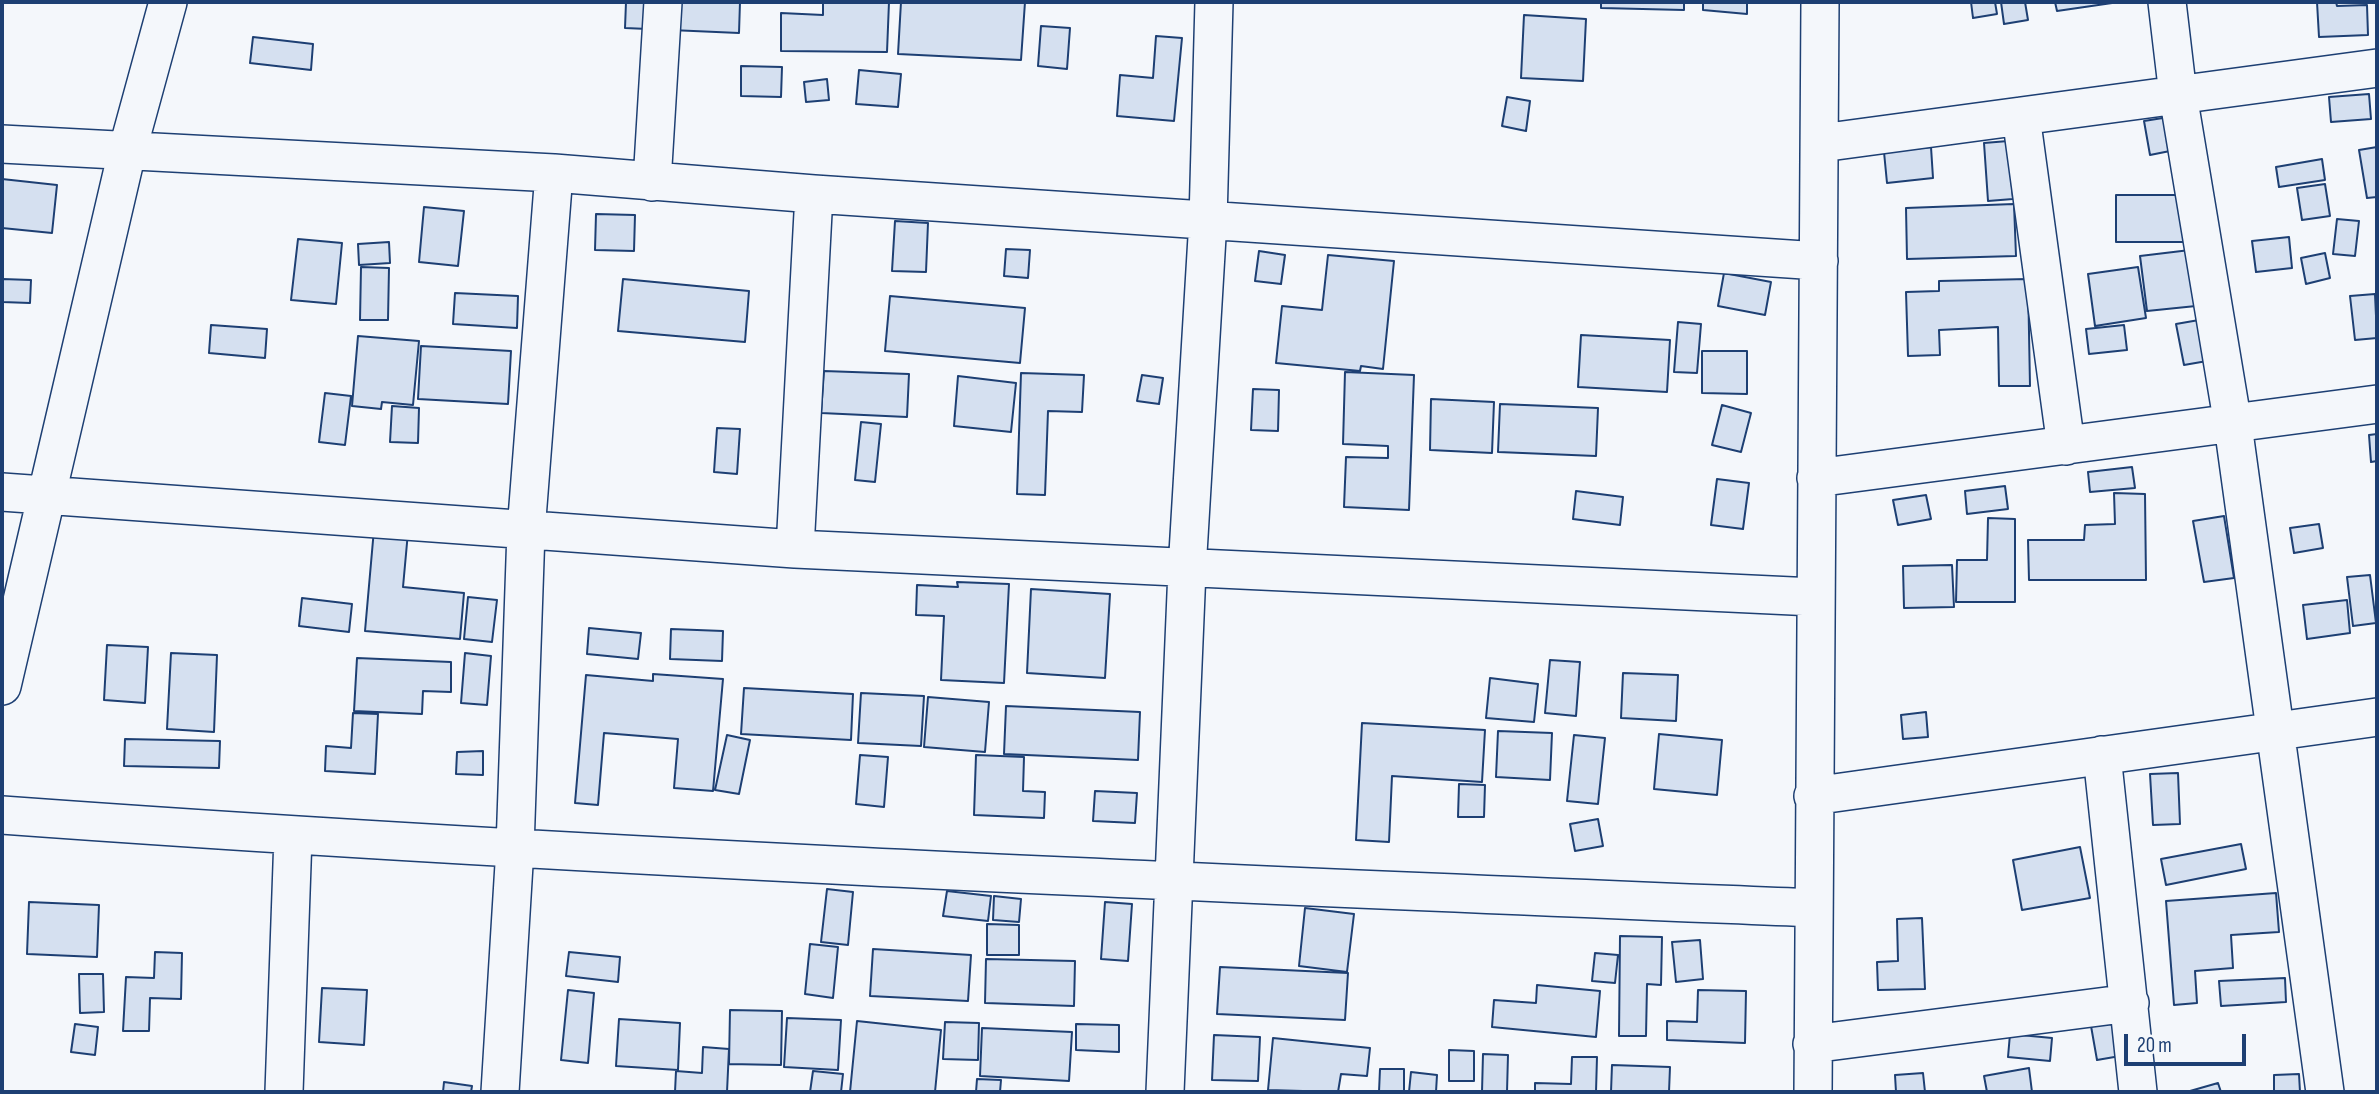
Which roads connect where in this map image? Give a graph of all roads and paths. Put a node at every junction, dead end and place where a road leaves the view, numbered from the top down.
1 (168, 2) edge
2 (663, 2) edge
3 (1214, 2) edge
4 (1820, 2) edge
5 (2167, 2) edge
6 (2377, 68) edge
7 (2178, 95) junction
8 (2021, 116) junction
9 (1821, 143) junction
10 (2, 144) edge
11 (127, 152) junction
12 (554, 173) junction
13 (652, 181) junction
14 (814, 194) junction
15 (1208, 220) junction
16 (1819, 261) junction
17 (2377, 404) edge
18 (2233, 425) junction
19 (2066, 446) junction
20 (1816, 478) junction
21 (2, 492) edge
22 (49, 494) junction
23 (526, 531) junction
24 (795, 549) junction
25 (1187, 570) junction
26 (1814, 597) junction
27 (2, 686) edge
28 (2377, 717) edge
29 (2276, 731) junction
30 (2102, 755) junction
31 (1813, 796) junction
32 (2, 816) edge
33 (293, 836) junction
34 (515, 848) junction
35 (1175, 882) junction
36 (1814, 908) junction
37 (2130, 1003) junction
38 (1812, 1044) junction
39 (284, 1092) edge
40 (500, 1092) edge
41 (1165, 1092) edge
42 (1813, 1092) edge
43 (2138, 1092) edge
44 (2325, 1092) edge

1 - 11 street
2 - 13 street
3 - 15 street
4 - 9 street
5 - 7 street
6 - 7 street
7 - 8 street
7 - 18 street
8 - 9 street
8 - 19 street
9 - 16 street
10 - 11 street
11 - 12 street
11 - 22 street
12 - 13 street
12 - 23 street
13 - 14 street
14 - 15 street
14 - 24 street
15 - 16 street
15 - 25 street
16 - 20 street
17 - 18 street
18 - 19 street
18 - 29 street
19 - 20 street
20 - 26 street
21 - 22 street
22 - 23 street
22 - 27 street
23 - 24 street
23 - 34 street
24 - 25 street
25 - 26 street
25 - 35 street
26 - 31 street
28 - 29 street
29 - 30 street
29 - 44 street
30 - 31 street
30 - 37 street
31 - 36 street
32 - 33 street
33 - 34 street
33 - 39 street
34 - 35 street
34 - 40 street
35 - 36 street
35 - 41 street
36 - 38 street
37 - 38 street
37 - 43 street
38 - 42 street

